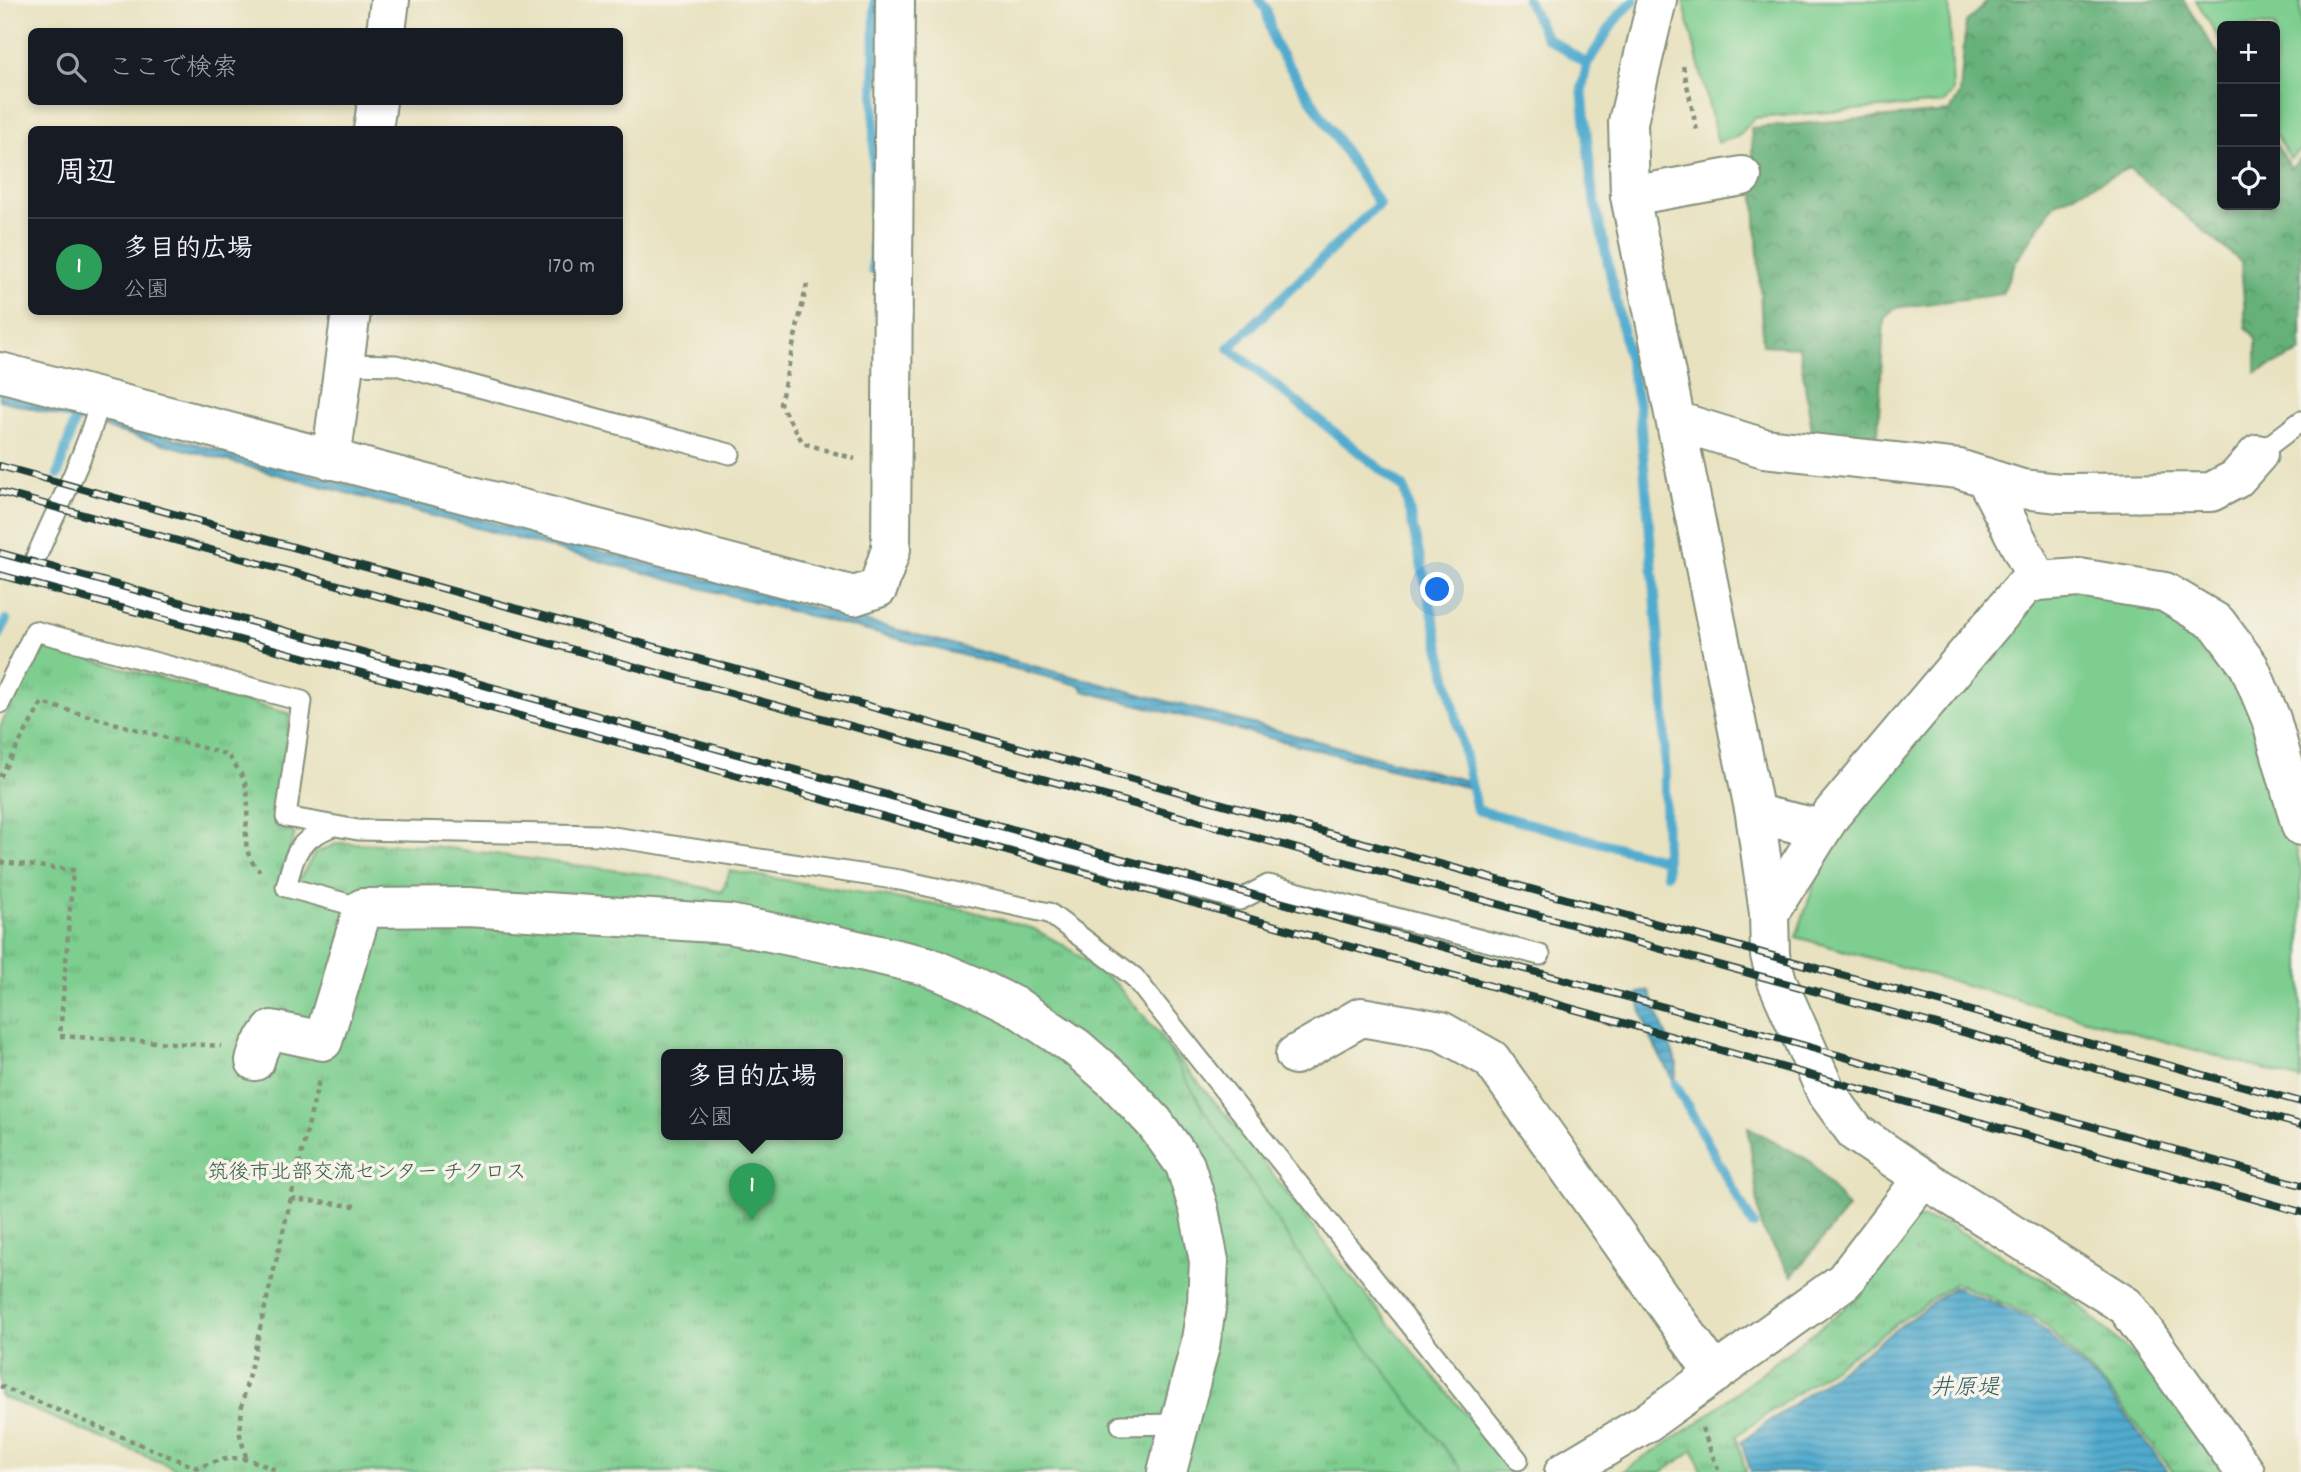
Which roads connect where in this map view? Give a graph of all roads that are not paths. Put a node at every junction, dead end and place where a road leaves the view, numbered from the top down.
1 (390, 0) edge
2 (895, 0) edge
3 (1657, 0) edge
4 (386, 28) edge
5 (377, 105) edge
6 (374, 126) edge
7 (1742, 176) dead end
8 (1630, 196) junction
9 (351, 315) edge
10 (344, 364) junction
11 (0, 372) edge
12 (100, 399) junction
13 (1676, 421) junction
14 (2301, 421) edge
15 (730, 454) dead end
16 (2258, 454) joint
17 (331, 460) junction
18 (1985, 477) junction
19 (0, 562) edge
20 (31, 570) junction
21 (2038, 581) junction
22 (0, 703) edge
23 (1755, 814) junction
24 (334, 826) junction
25 (2301, 826) edge
26 (1822, 829) junction
27 (363, 908) junction
28 (1769, 913) junction
29 (1540, 955) dead end
30 (257, 1054) road end
31 (1295, 1055) dead end
32 (1923, 1178) junction
33 (1716, 1374) junction
34 (1121, 1424) dead end
35 (1179, 1424) junction
36 (1518, 1460) dead end
37 (1167, 1472) edge
38 (1564, 1472) edge
39 (2245, 1472) edge

1 - 4 street
2 - 17 street
3 - 8 street
5 - 6 street
7 - 8 street
8 - 13 street
9 - 10 street
10 - 15 lane
10 - 17 street
11 - 12 street
12 - 17 street
12 - 20 lane
13 - 18 street
13 - 23 street
14 - 16 lane
16 - 18 street
18 - 21 street
19 - 20 lane
20 - 29 lane
21 - 25 street
21 - 26 street
22 - 24 lane
23 - 26 street
23 - 28 street
24 - 27 lane
24 - 36 lane
26 - 28 street
27 - 30 street
27 - 35 street
28 - 32 street
31 - 33 street
32 - 33 street
32 - 39 street
33 - 38 street
34 - 35 lane
35 - 37 street

